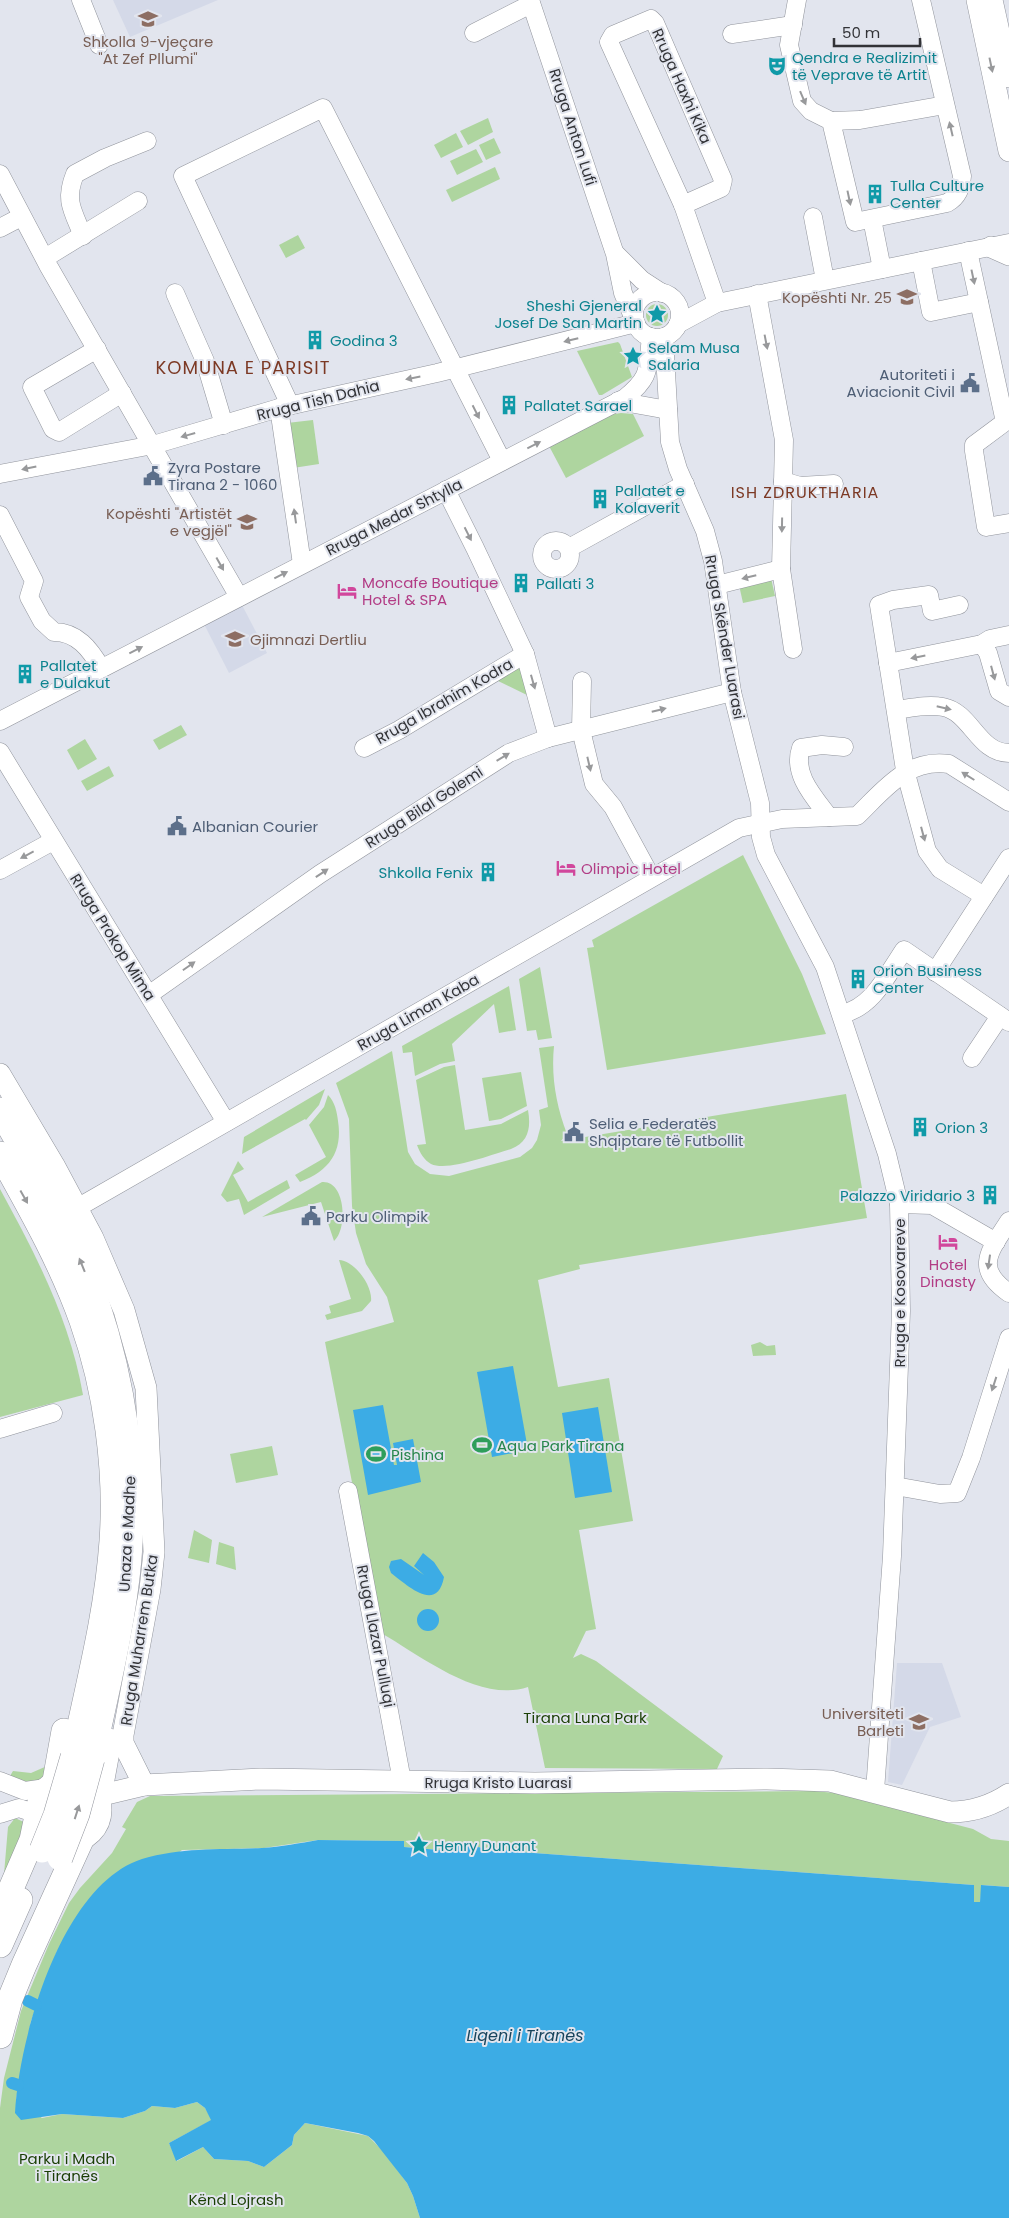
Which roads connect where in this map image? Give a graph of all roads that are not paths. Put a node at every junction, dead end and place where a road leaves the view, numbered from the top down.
1 (81, 0) edge
2 (797, 0) edge
3 (921, 0) edge
4 (977, 0) edge
5 (992, 0) edge
6 (531, 2) edge
7 (793, 25) junction
8 (474, 33) dead end
9 (732, 34) dead end
10 (99, 45) dead end
11 (1009, 77) edge
12 (945, 105) junction
13 (831, 121) junction
14 (147, 141) dead end
15 (1009, 151) edge
16 (0, 174) edge
17 (138, 201) dead end
18 (682, 205) junction
19 (21, 217) junction
20 (813, 217) dead end
21 (872, 219) junction
22 (0, 228) edge
23 (83, 236) junction
24 (1003, 248) edge
25 (968, 251) junction
26 (615, 254) junction
27 (45, 258) junction
28 (921, 261) junction
29 (882, 269) junction
30 (825, 280) junction
31 (175, 293) dead end
32 (665, 294) junction
33 (757, 294) junction
34 (717, 302) junction
35 (979, 302) junction
36 (635, 321) junction
37 (678, 324) junction
38 (658, 337) junction
39 (97, 349) junction
40 (454, 369) junction
41 (1004, 390) edge
42 (122, 393) junction
43 (618, 402) junction
44 (285, 406) junction
45 (668, 410) junction
46 (224, 424) junction
47 (153, 445) junction
48 (502, 462) junction
49 (0, 474) edge
50 (784, 481) junction
51 (685, 484) junction
52 (834, 484) dead end
53 (446, 490) junction
54 (0, 515) edge
55 (1009, 523) edge
56 (569, 548) dead end
57 (302, 564) junction
58 (781, 569) junction
59 (717, 585) junction
60 (239, 597) junction
61 (959, 605) dead end
62 (1009, 634) edge
63 (982, 644) junction
64 (793, 649) dead end
65 (525, 654) junction
66 (888, 663) junction
67 (101, 668) junction
68 (582, 681) dead end
69 (732, 692) junction
70 (1009, 697) edge
71 (896, 710) junction
72 (0, 721) edge
73 (581, 730) junction
74 (548, 738) junction
75 (844, 747) dead end
76 (364, 748) dead end
77 (0, 752) edge
78 (1009, 753) edge
79 (905, 770) junction
80 (883, 791) junction
81 (914, 801) junction
82 (1009, 802) edge
83 (829, 816) junction
84 (760, 822) junction
85 (53, 841) junction
86 (1009, 858) edge
87 (0, 870) edge
88 (651, 877) junction
89 (984, 896) junction
90 (935, 972) junction
91 (150, 994) junction
92 (842, 1014) junction
93 (1004, 1019) edge
94 (972, 1058) dead end
95 (0, 1074) edge
96 (0, 1110) edge
97 (226, 1122) junction
98 (0, 1154) edge
99 (899, 1204) junction
100 (78, 1208) junction
101 (1009, 1221) edge
102 (996, 1242) junction
103 (1009, 1292) edge
104 (96, 1336) junction
105 (1009, 1338) edge
106 (54, 1414) dead end
107 (0, 1429) edge
108 (895, 1486) junction
109 (348, 1490) dead end
110 (0, 1781) edge
111 (402, 1781) junction
112 (50, 1784) junction
113 (144, 1785) junction
114 (20, 1790) junction
115 (875, 1791) junction
116 (1009, 1794) edge
117 (0, 1797) edge
118 (98, 1798) junction
119 (0, 1803) edge
120 (31, 1813) junction
121 (0, 1814) edge
122 (81, 1840) junction
123 (51, 1854) junction
124 (0, 1914) edge
125 (0, 1945) edge
126 (0, 1994) edge
127 (0, 2036) edge

1 - 10 street
2 - 7 street
3 - 12 street
4 -> 15 main road
5 - 11 main road
6 - 8 street
6 - 26 street, Rruga Anton Lufi
7 - 9 street
7 -> 13 street
12 - 13 street
21 -> 12 street
13 -> 21 street
14 - 23 street
16 - 19 street
17 - 23 street
18 - 18 street, Rruga Haxhi Kika
18 - 34 street, Rruga Haxhi Kika
19 - 22 street
19 - 27 street
20 - 30 street
21 - 29 street
23 - 27 street
24 - 25 street
25 - 28 street
25 -> 35 street
26 - 32 street, Rruga Anton Lufi
26 - 36 street, Rruga Anton Lufi
27 - 39 street
28 - 29 street
28 - 35 street
29 - 30 street
30 - 33 street
31 - 46 street
32 - 34 street
32 - 36 street
32 - 37 street
33 - 34 street
33 -> 50 street
34 - 37 street
35 - 41 street
36 - 38 street
36 -> 40 street, Rruga Tish Dahia
37 - 38 street
38 - 43 street, Rruga Medar Shtylla
38 - 45 street, Rruga Skënder Luarasi
39 - 42 street
39 - 42 street
40 -> 44 street, Rruga Tish Dahia
40 - 44 street
40 -> 48 street
41 - 55 street
42 - 47 street
43 - 45 street
48 -> 43 street, Rruga Medar Shtylla
44 - 46 street, Rruga Tish Dahia
57 -> 44 street
45 - 51 street, Rruga Skënder Luarasi
46 -> 47 street, Rruga Tish Dahia
47 -> 49 street, Rruga Tish Dahia
47 -> 60 street
48 - 53 street, Rruga Medar Shtylla
50 - 52 street
50 -> 58 street
51 - 56 street
51 - 59 street, Rruga Skënder Luarasi
53 - 57 street, Rruga Medar Shtylla
53 -> 65 street
54 - 67 street
60 -> 57 street, Rruga Medar Shtylla
58 -> 59 street
58 - 64 street
59 - 69 street, Rruga Skënder Luarasi
67 -> 60 street, Rruga Medar Shtylla
61 - 66 street
62 - 63 street
63 -> 66 street
63 -> 70 street
65 -> 74 street
65 - 76 street, Rruga Ibrahim Kodra
66 - 71 street
67 - 72 street, Rruga Medar Shtylla
68 - 73 street
73 -> 69 street, Rruga Bilal Golemi
69 - 84 street, Rruga Skënder Luarasi
71 -> 78 street
71 - 79 street
73 - 74 street, Rruga Bilal Golemi
73 -> 88 street
91 -> 74 street, Rruga Bilal Golemi
75 - 83 street
77 - 85 street, Rruga Prokop Mima
79 - 80 street, Rruga Liman Kaba
79 - 81 street
82 -> 79 street
80 - 81 street
80 - 83 street, Rruga Liman Kaba
81 -> 89 street
83 - 84 street, Rruga Liman Kaba
84 - 88 street, Rruga Liman Kaba
84 - 92 street, Rruga e Kosovareve
85 -> 87 street
85 - 91 street, Rruga Prokop Mima
86 - 89 street
88 - 97 street, Rruga Liman Kaba
89 - 90 street
90 - 92 street
90 - 93 street
91 - 97 street, Rruga Prokop Mima
92 - 99 street, Rruga e Kosovareve
93 - 94 street
95 - 100 main road, Rruga Muharrem Butka
104 -> 96 highway, Unaza e Madhe
97 - 100 street, Rruga Liman Kaba
98 -> 104 highway, Unaza e Madhe
99 - 102 street
99 - 108 street, Rruga e Kosovareve
100 - 113 main road, Rruga Muharrem Butka
101 - 102 street
102 -> 103 street
104 - 112 highway
104 - 118 highway
104 - 123 highway, Unaza e Madhe, bridge
105 -> 108 street
106 - 107 street
108 - 115 street, Rruga e Kosovareve
109 - 111 street, Rruga Llazar Pulluqi
110 - 114 street
111 - 113 main road, Rruga Kristo Luarasi
111 - 115 main road, Rruga Kristo Luarasi
112 - 114 street
112 - 118 main road
112 - 120 main road
113 - 118 main road, Rruga Kristo Luarasi
114 - 117 street
115 - 116 main road, Rruga Kristo Luarasi
118 - 122 main road
119 - 120 street
120 - 121 street
120 - 122 main road
120 - 124 highway
122 - 127 highway
123 - 125 highway, Unaza e Madhe
123 - 126 highway, Unaza e Madhe

